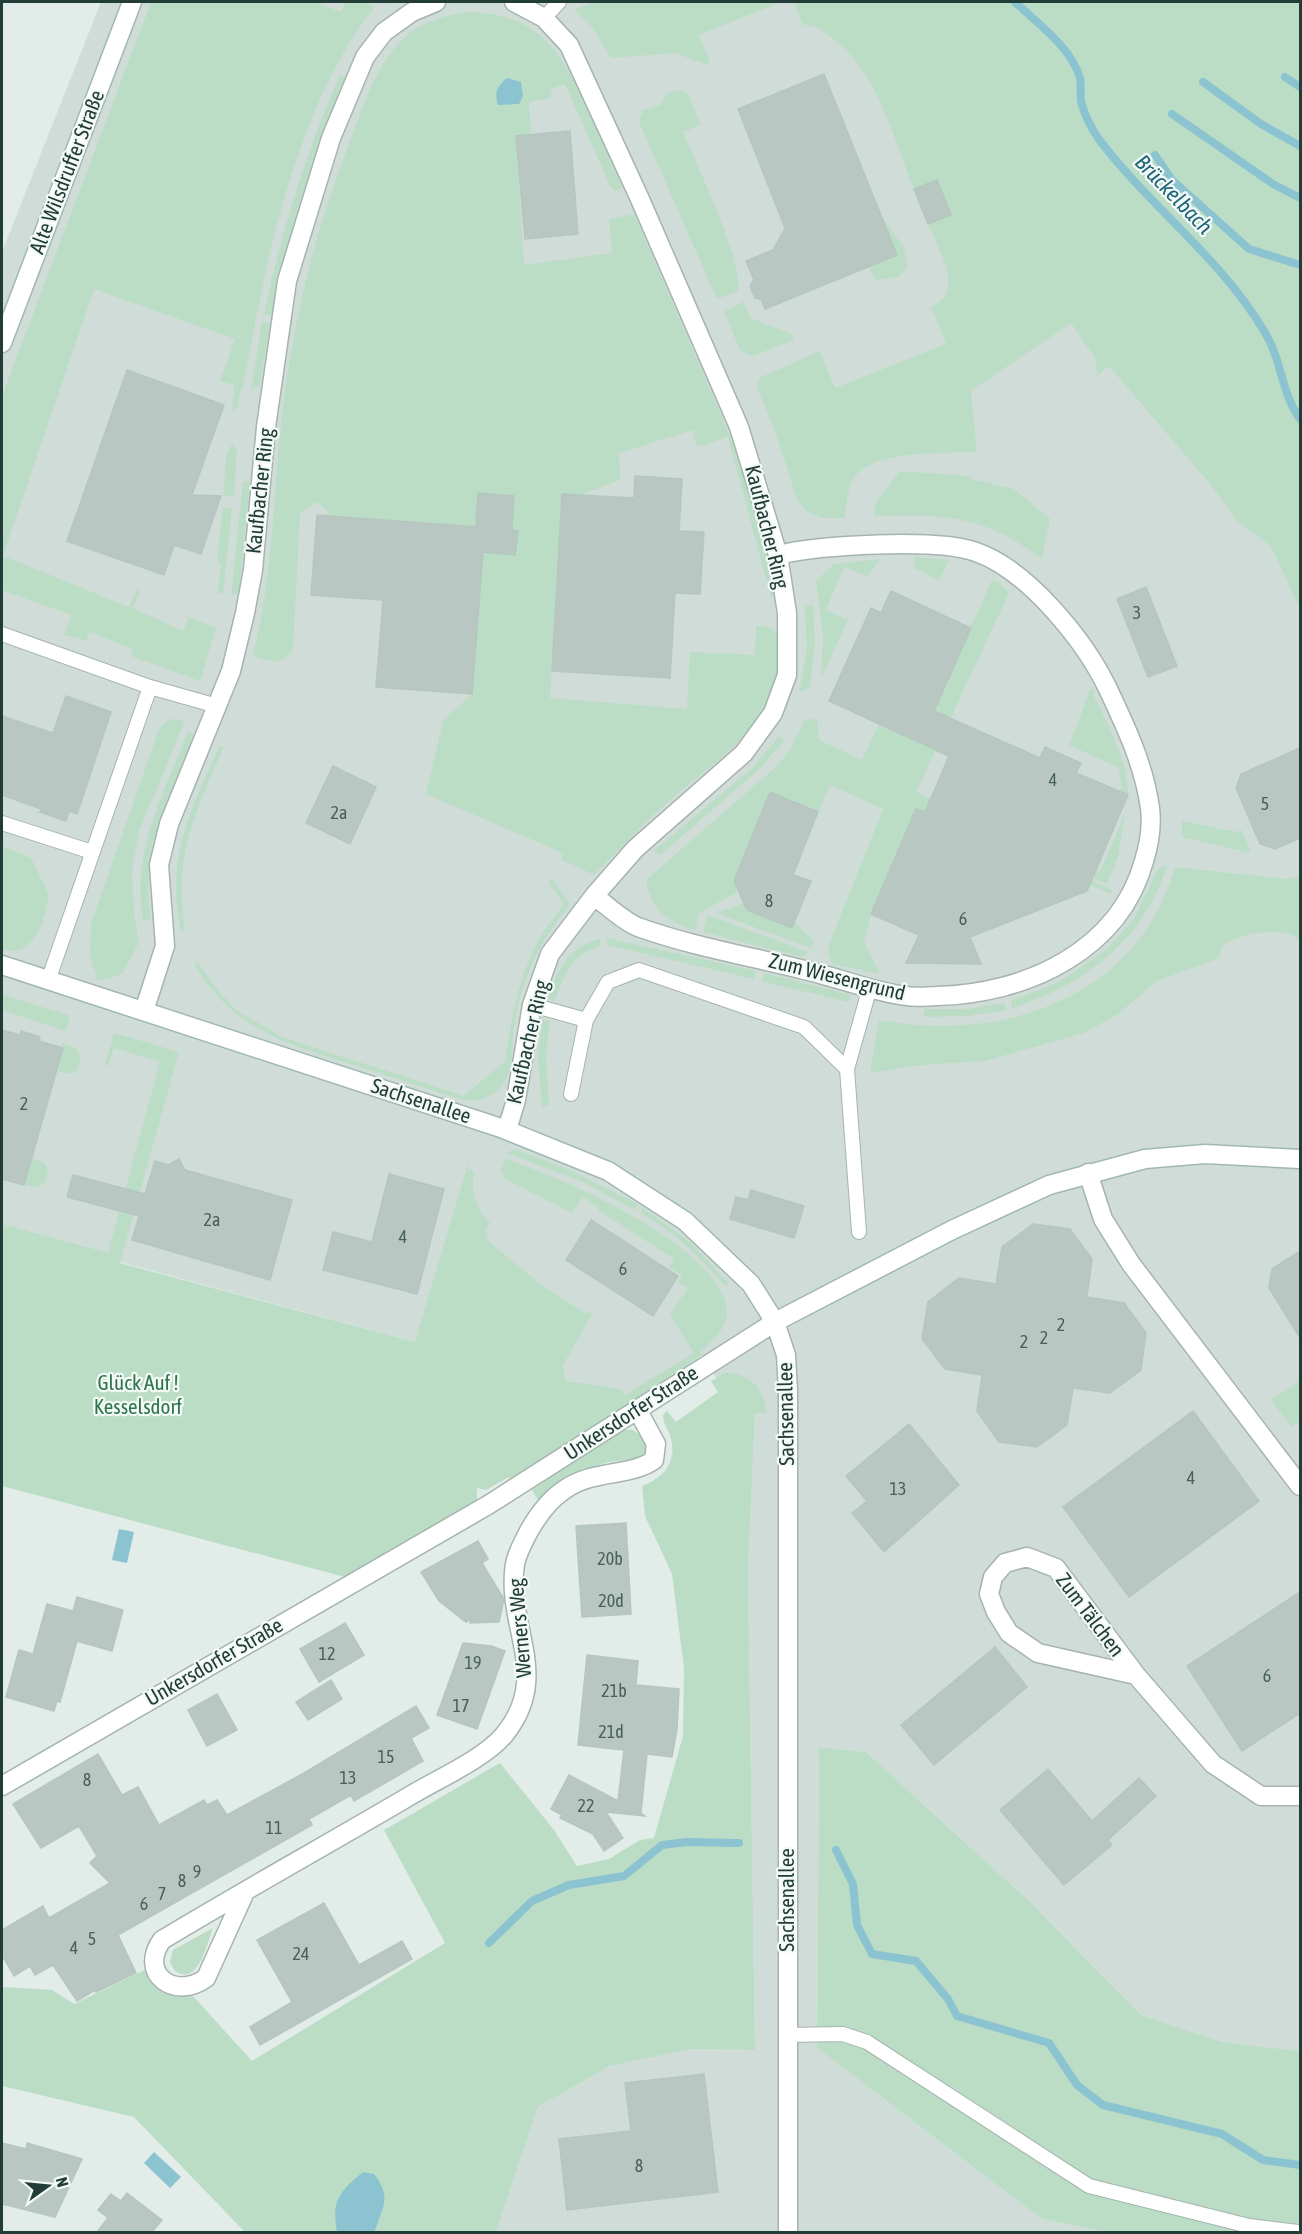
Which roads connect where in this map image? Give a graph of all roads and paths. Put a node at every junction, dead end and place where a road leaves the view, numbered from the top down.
1 (132, 2) edge
2 (436, 2) edge
3 (514, 2) edge
4 (559, 2) edge
5 (544, 18) junction
6 (2, 343) edge
7 (778, 555) junction
8 (2, 634) edge
9 (150, 687) junction
10 (217, 706) junction
11 (2, 823) edge
12 (92, 852) junction
13 (594, 896) junction
14 (2, 965) edge
15 (48, 981) junction
16 (870, 987) junction
17 (532, 1005) junction
18 (144, 1011) junction
19 (586, 1020) junction
20 (847, 1069) junction
21 (572, 1095) dead end
22 (507, 1130) junction
23 (1300, 1159) edge
24 (1088, 1173) junction
25 (859, 1232) dead end
26 (775, 1322) junction
27 (637, 1409) junction
28 (1300, 1486) edge
29 (1136, 1675) junction
30 (2, 1786) edge
31 (1300, 1796) edge
32 (245, 1892) junction
33 (786, 2035) junction
34 (788, 2232) edge
35 (1298, 2232) edge

1 - 6 street, Alte Wilsdruffer Straße
2 - 10 street, Kaufbacher Ring
3 - 5 street, Kaufbacher Ring
4 - 5 lane
5 - 7 street, Kaufbacher Ring
7 - 13 street, Kaufbacher Ring
7 - 16 street, Zum Wiesengrund
8 - 9 lane
9 - 10 lane
9 - 12 lane
10 - 18 street, Kaufbacher Ring
11 - 12 lane
12 - 15 lane
13 - 16 street, Zum Wiesengrund
13 - 17 street, Kaufbacher Ring
14 - 15 street, Sachsenallee
15 - 18 street, Sachsenallee
16 - 20 lane
17 - 19 lane
17 - 22 street, Kaufbacher Ring
18 - 22 street, Sachsenallee
19 - 20 lane
19 - 21 lane
20 - 25 lane
22 - 26 street, Sachsenallee
23 - 24 street, Unkersdorfer Straße
24 - 26 street, Unkersdorfer Straße
24 - 28 street
26 - 27 street, Unkersdorfer Straße
26 - 33 street, Sachsenallee
27 - 30 street, Unkersdorfer Straße
27 - 32 street, Werners Weg
29 - 29 street, Zum Tälchen
29 - 31 street, Zum Tälchen
32 - 32 street, Werners Weg
33 - 34 street, Sachsenallee
33 - 35 lane

